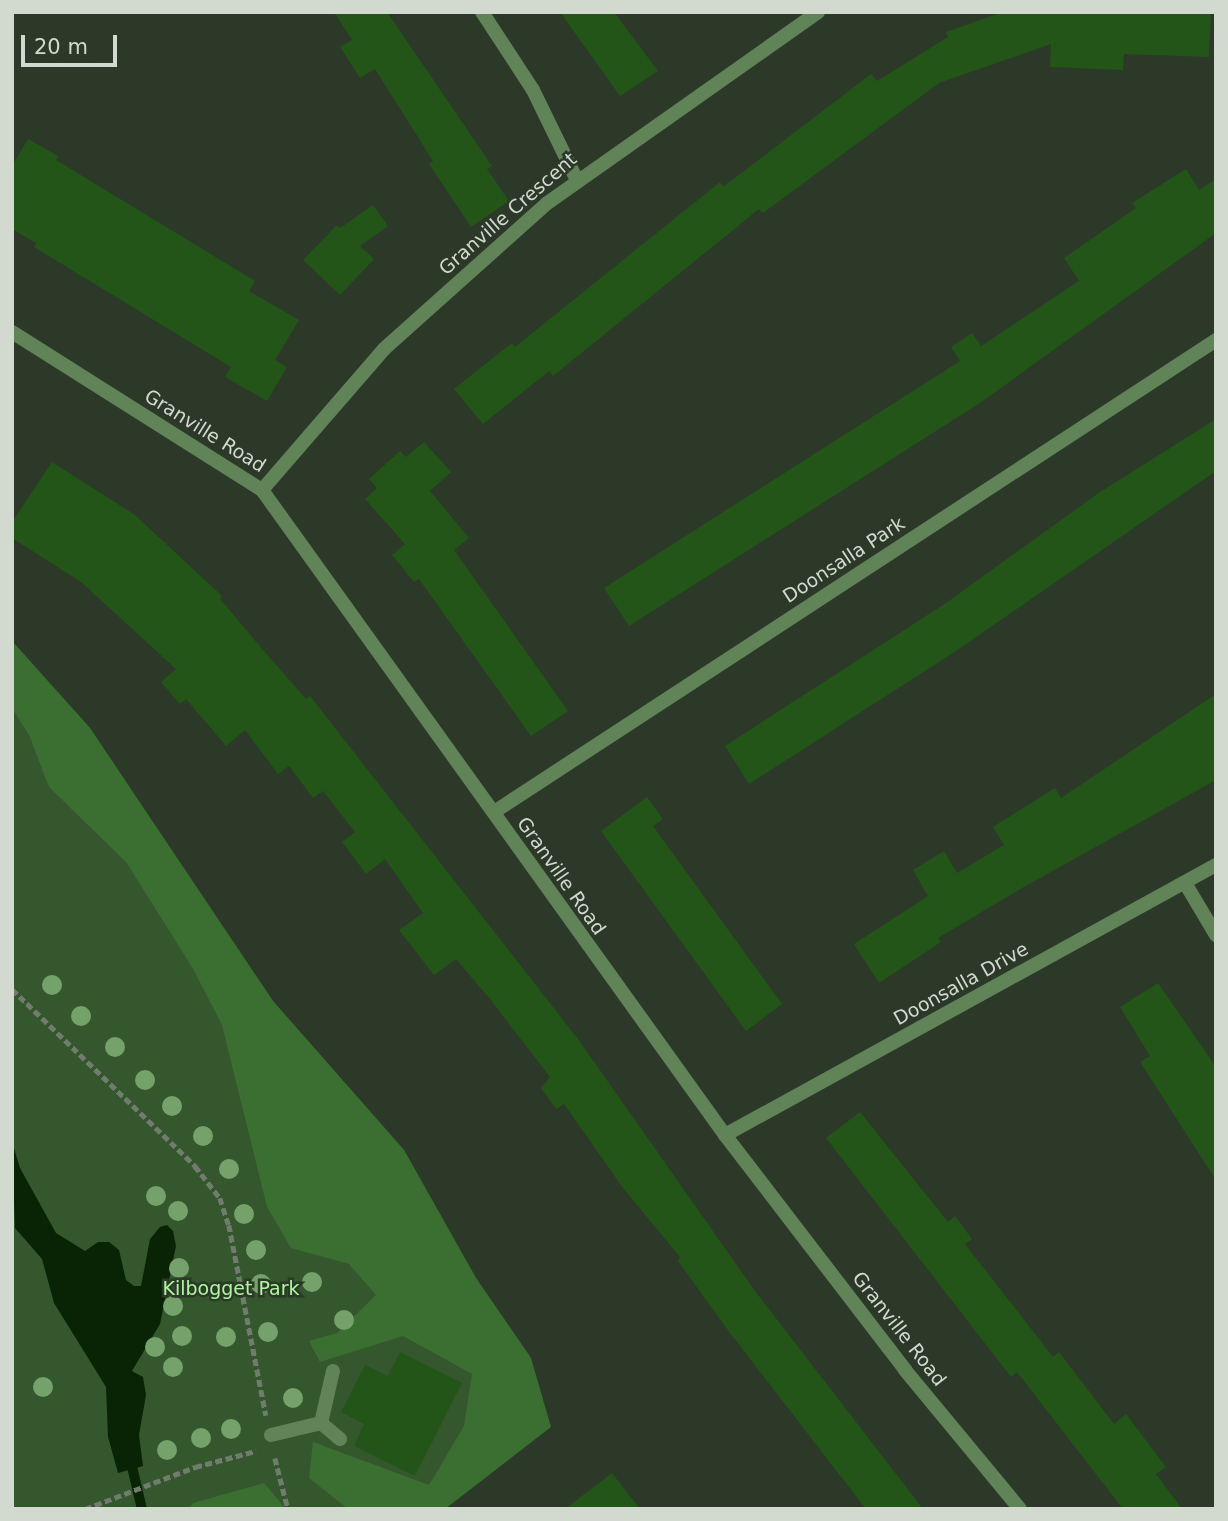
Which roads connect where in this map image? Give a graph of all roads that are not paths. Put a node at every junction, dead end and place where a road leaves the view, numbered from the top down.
1 (482, 12) edge
2 (818, 12) edge
3 (576, 178) junction
4 (12, 332) edge
5 (1216, 340) edge
6 (262, 490) junction
7 (494, 812) junction
8 (1216, 865) edge
9 (1185, 883) junction
10 (1216, 935) edge
11 (724, 1135) junction
12 (333, 1371) dead end
13 (321, 1423) junction
14 (340, 1439) dead end
15 (272, 1441) road end
16 (1020, 1509) edge

1 - 3 street
2 - 3 street, Granville Crescent
3 - 6 street, Granville Crescent
4 - 6 street, Granville Road
5 - 7 street, Doonsalla Park
6 - 7 street, Granville Road
7 - 11 street, Granville Road
8 - 9 street, Doonsalla Drive
9 - 10 street
9 - 11 street, Doonsalla Drive
11 - 16 street, Granville Road
12 - 13 street
13 - 14 street
13 - 15 street

